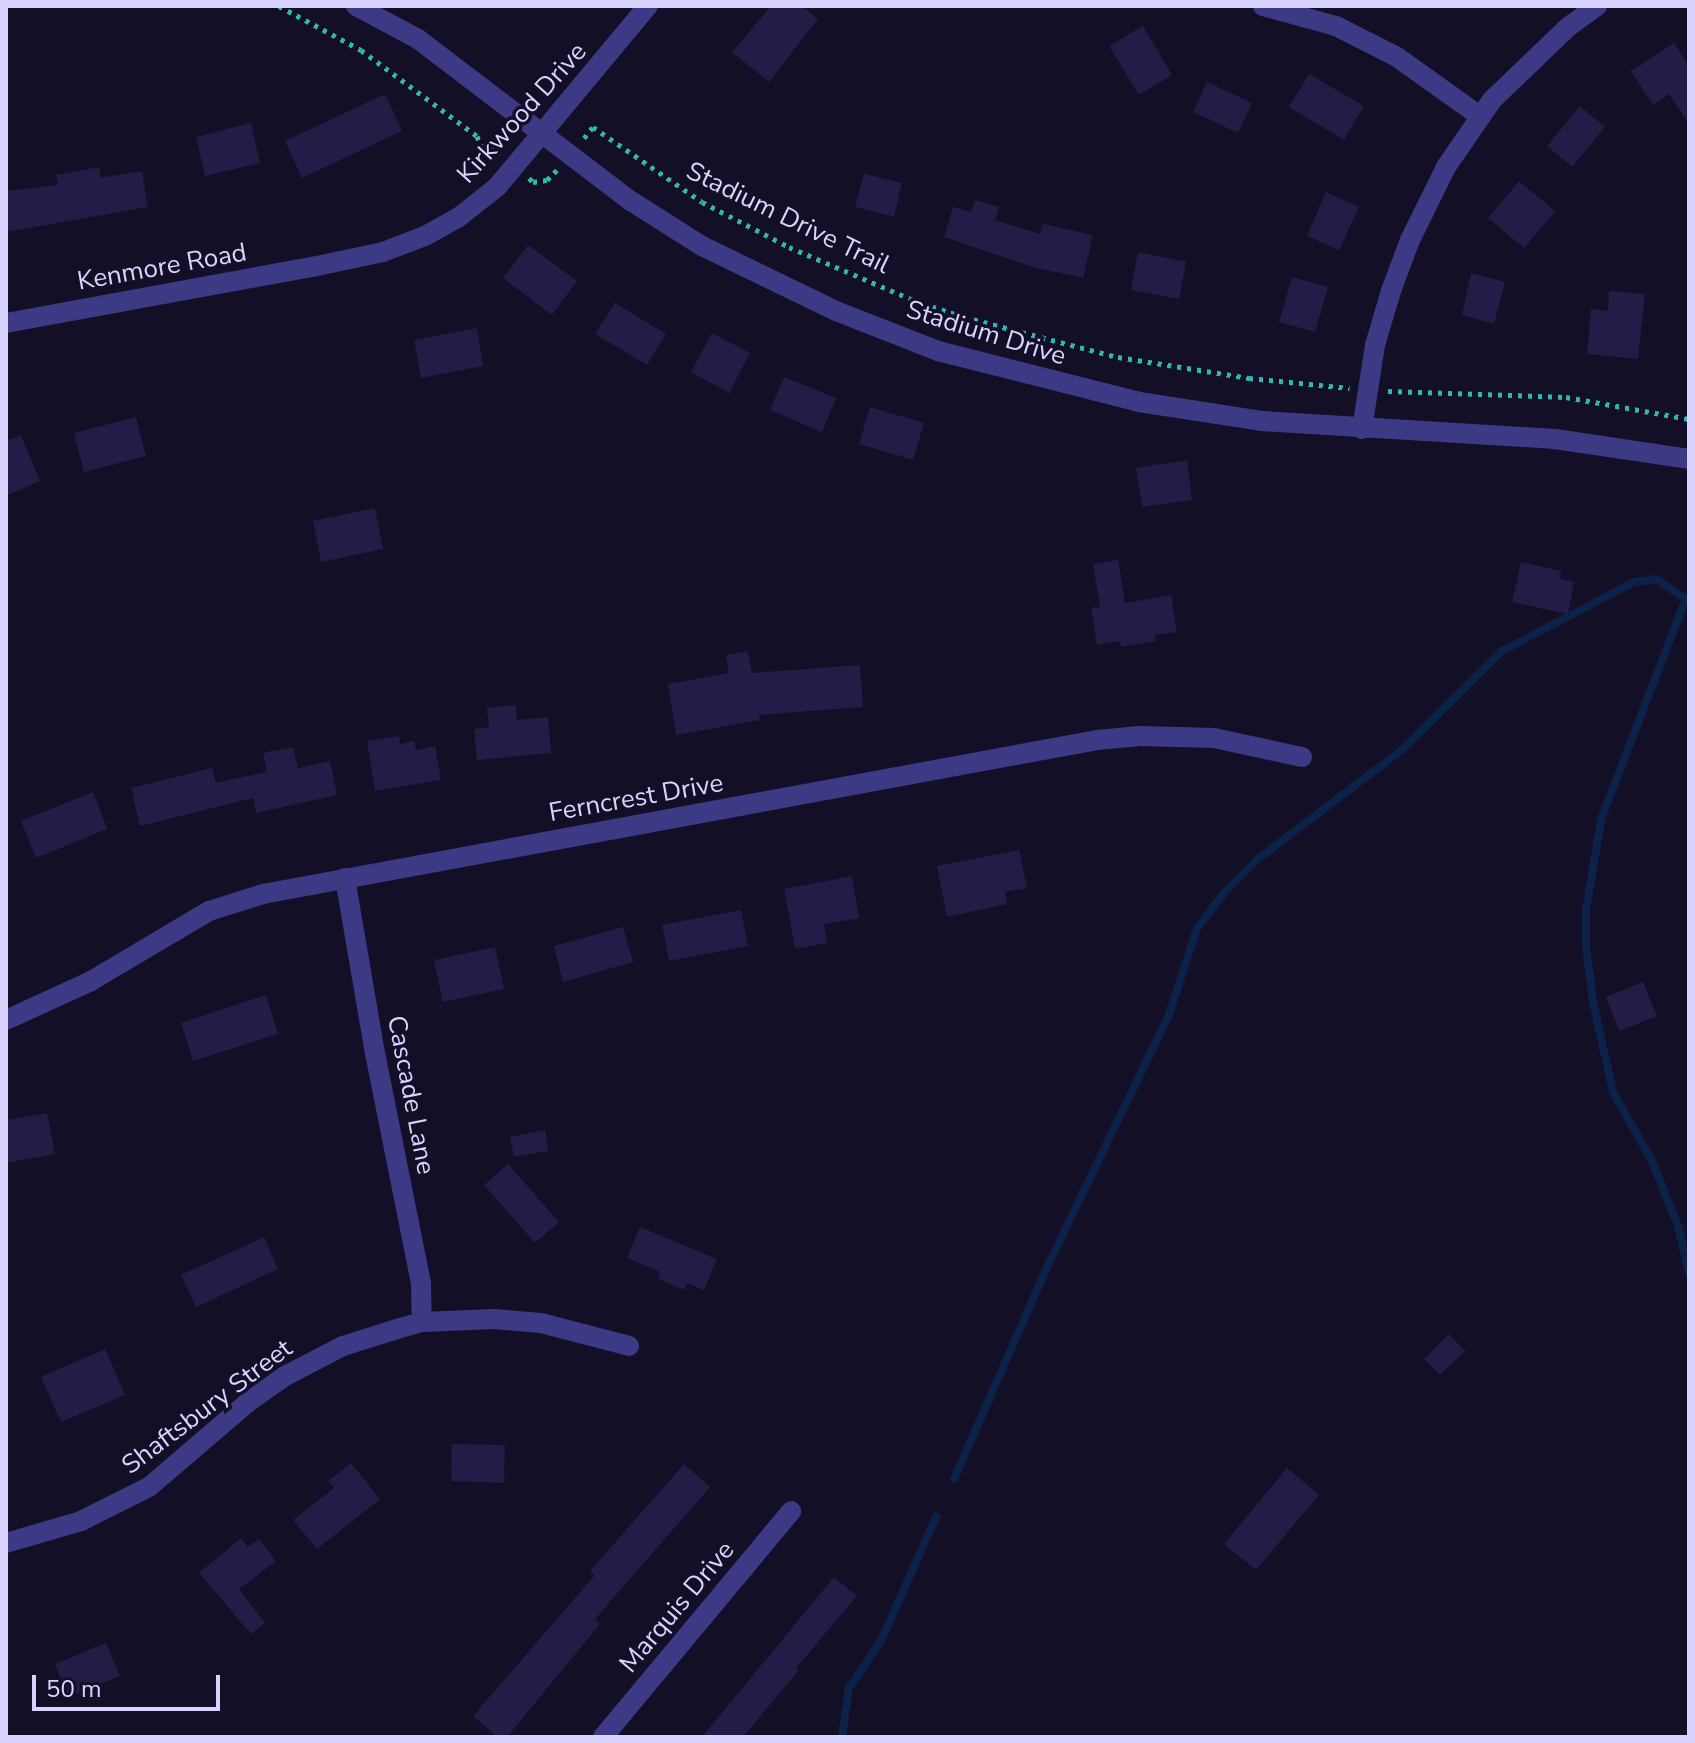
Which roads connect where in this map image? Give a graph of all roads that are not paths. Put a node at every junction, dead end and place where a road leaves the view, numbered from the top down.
1 (356, 6) edge
2 (648, 6) edge
3 (1263, 6) edge
4 (1597, 6) edge
5 (1481, 117) junction
6 (543, 135) junction
7 (328, 263) joint
8 (6, 323) edge
9 (1362, 429) junction
10 (1689, 459) edge
11 (1302, 757) dead end
12 (345, 878) junction
13 (6, 1020) edge
14 (422, 1322) junction
15 (629, 1346) dead end
16 (791, 1511) dead end
17 (6, 1543) edge
18 (603, 1737) edge

1 - 6 street, Stadium Drive
2 - 6 street, Kirkwood Drive
3 - 5 street
4 - 5 street
5 - 9 street
6 - 7 street, Kirkwood Drive
6 - 9 street, Stadium Drive
7 - 8 street, Kenmore Road
9 - 10 street, Stadium Drive
11 - 12 street, Ferncrest Drive
12 - 13 street, Ferncrest Drive
12 - 14 street, Cascade Lane
14 - 15 street, Shaftsbury Street
14 - 17 street, Shaftsbury Street
16 - 18 street, Marquis Drive

